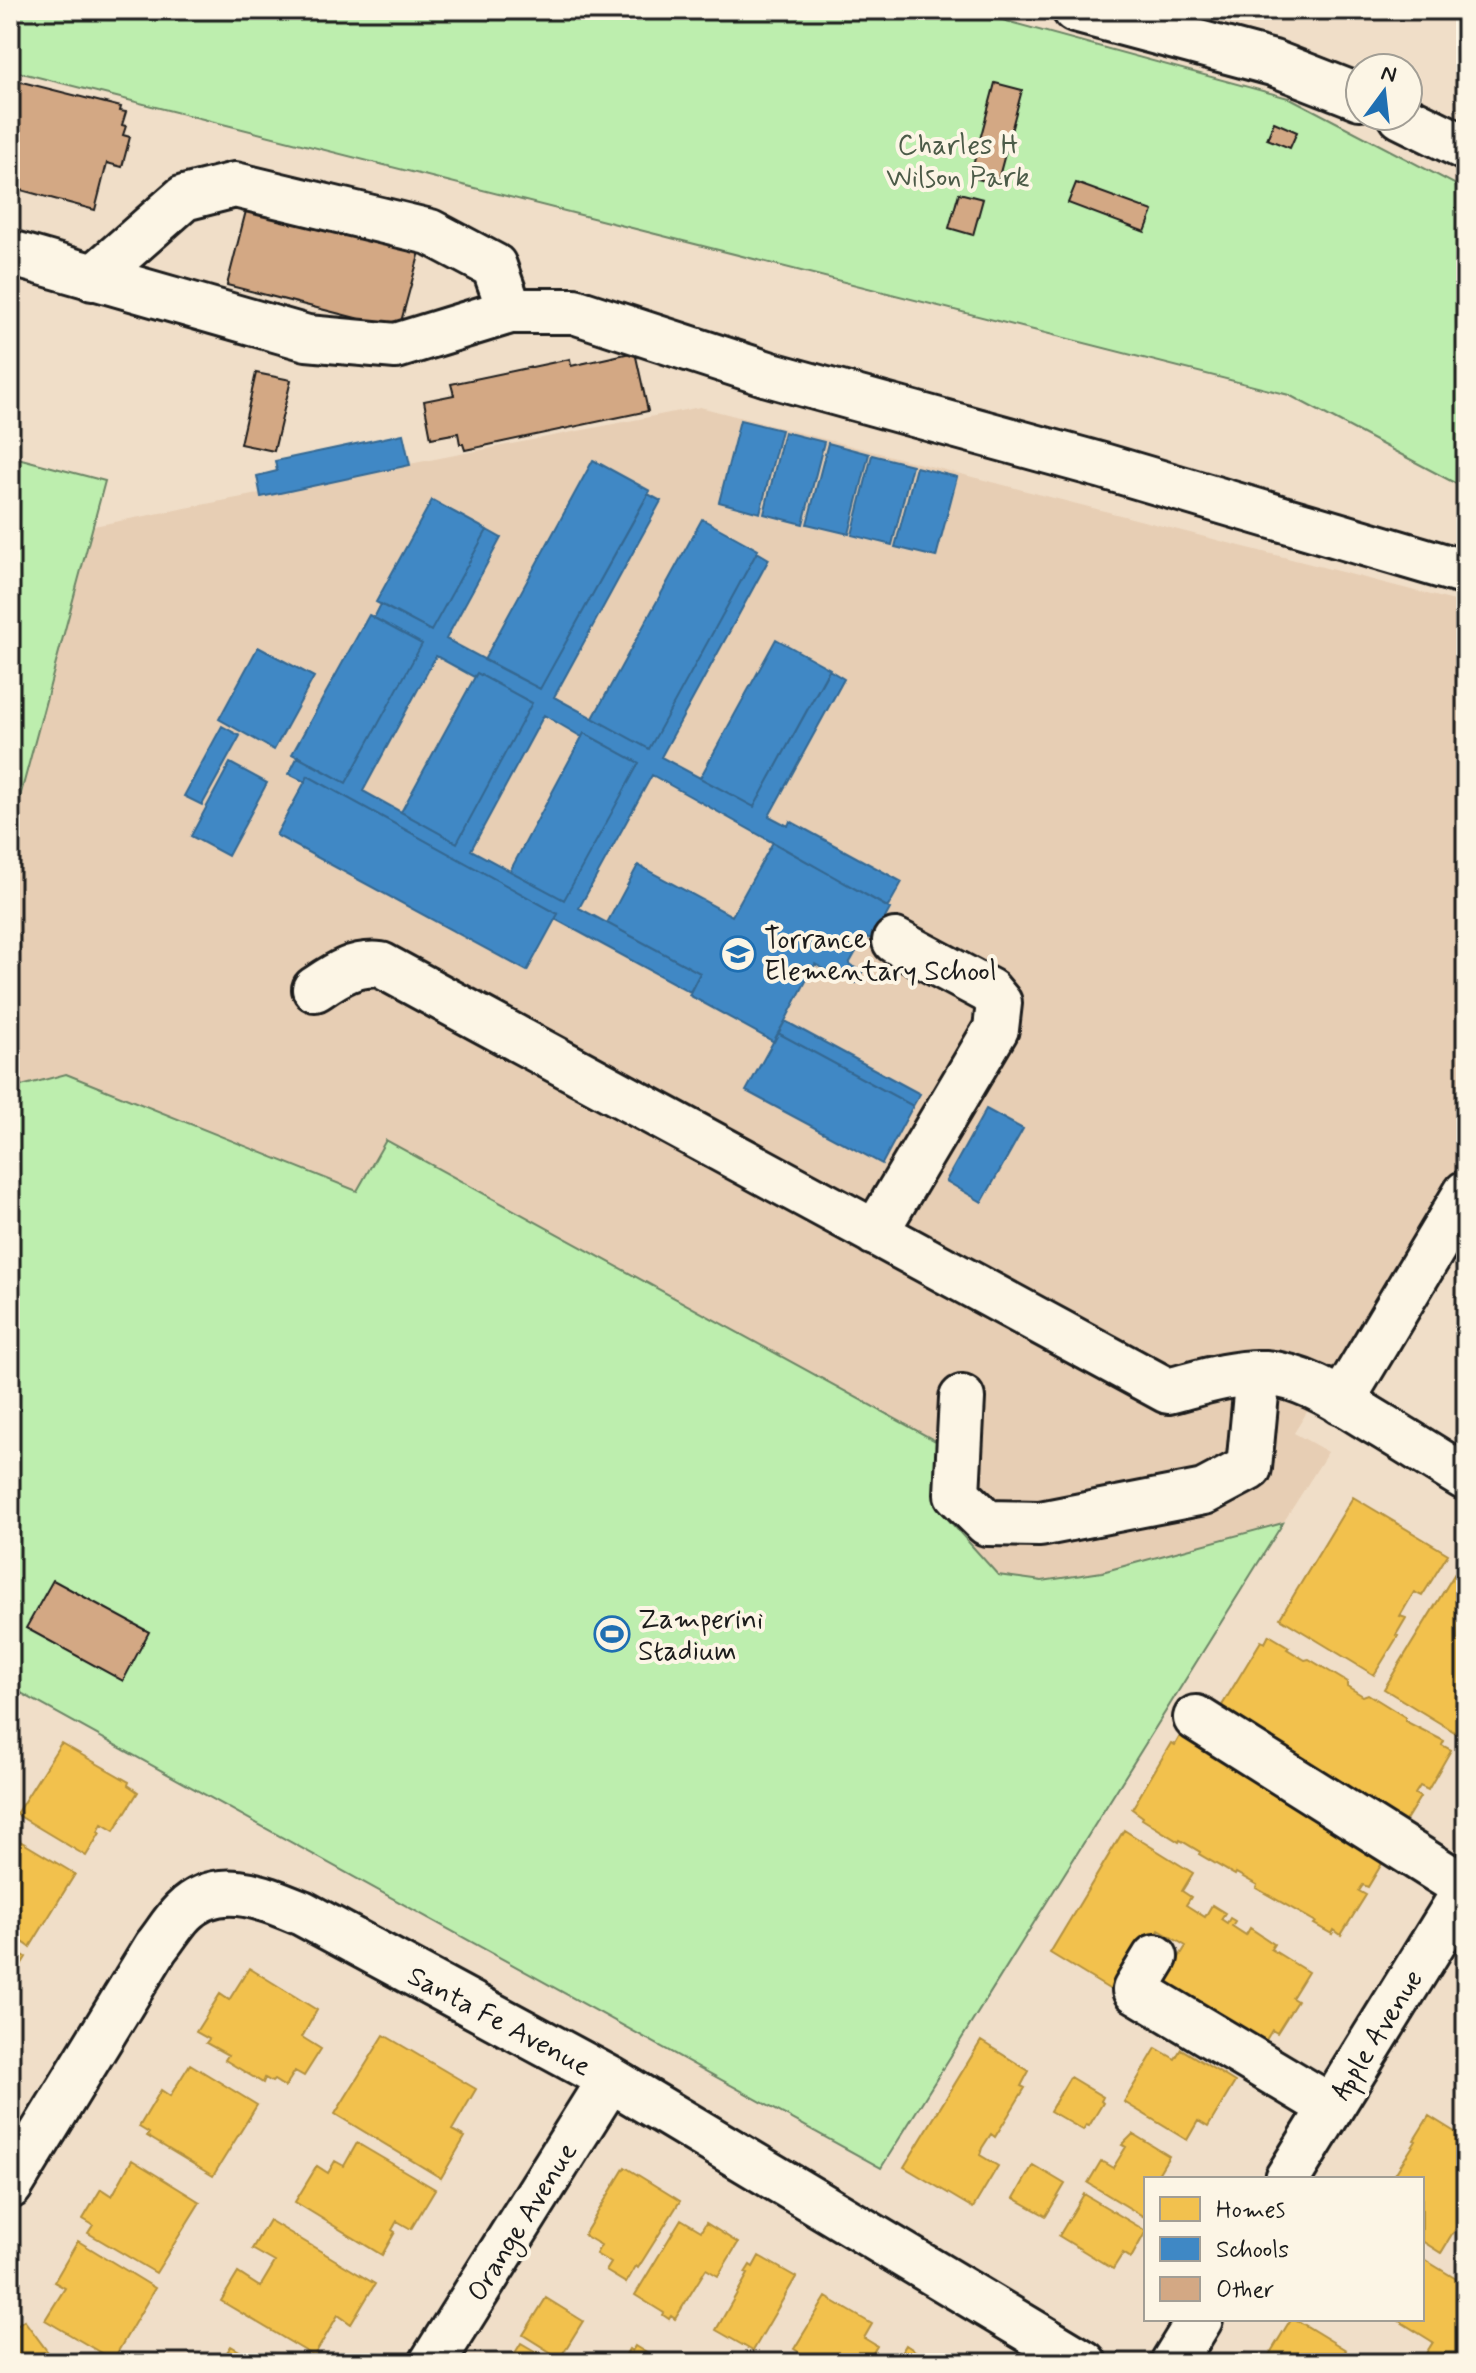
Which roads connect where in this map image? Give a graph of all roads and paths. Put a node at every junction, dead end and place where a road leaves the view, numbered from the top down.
1 (1075, 10) edge
2 (1344, 91) edge
3 (1424, 127) edge
4 (1466, 148) edge
5 (10, 253) edge
6 (93, 278) junction
7 (510, 311) junction
8 (1466, 573) edge
9 (895, 941) dead end
10 (315, 989) dead end
11 (1466, 1193) edge
12 (875, 1233) junction
13 (1258, 1373) junction
14 (962, 1398) dead end
15 (1341, 1402) junction
16 (1466, 1478) edge
17 (1196, 1718) dead end
18 (1466, 1888) edge
19 (1155, 1957) dead end
20 (610, 2079) junction
21 (1331, 2107) junction
22 (1288, 2177) edge
23 (10, 2186) edge
24 (1199, 2321) edge
25 (432, 2363) edge
26 (1084, 2363) edge
27 (1173, 2363) edge

1 - 2 street
3 - 4 street
5 - 6 street
6 - 7 street
6 - 7 street
7 - 8 street
9 - 12 street
10 - 12 street
11 - 15 street
12 - 13 street
13 - 14 street
13 - 15 street
15 - 16 street
17 - 18 street
18 - 21 street, Apple Avenue
19 - 21 street
20 - 23 street, Santa Fe Avenue
20 - 25 street, Orange Avenue
20 - 26 street, Santa Fe Avenue
21 - 22 street, Apple Avenue
24 - 27 street

